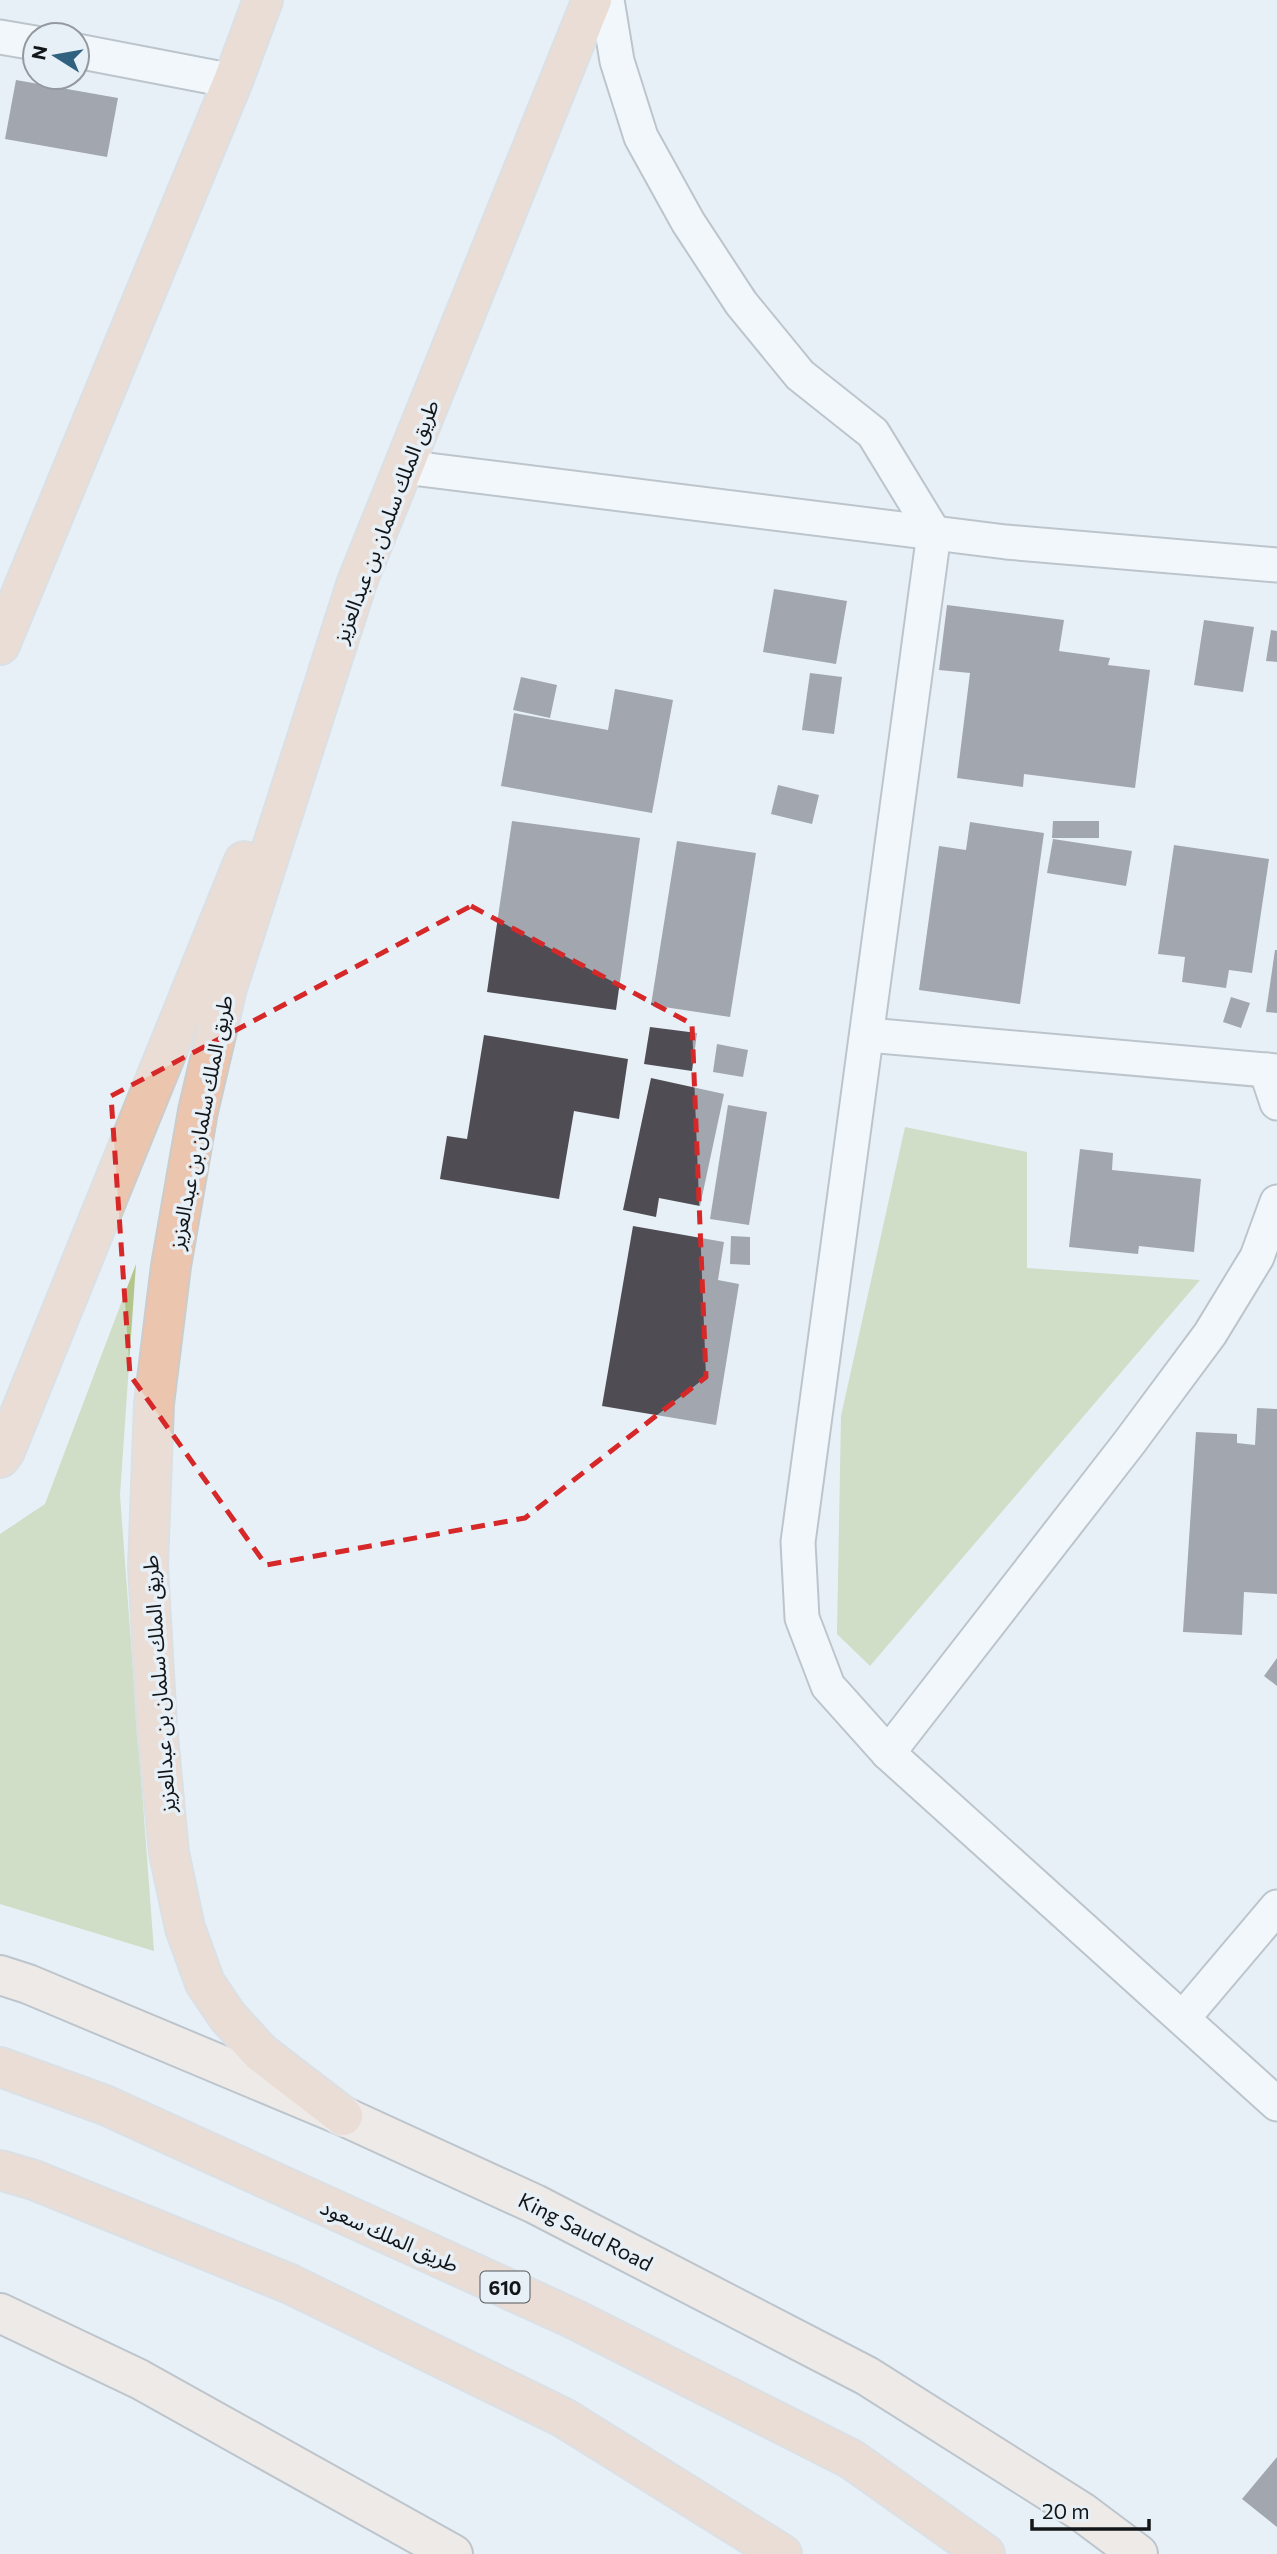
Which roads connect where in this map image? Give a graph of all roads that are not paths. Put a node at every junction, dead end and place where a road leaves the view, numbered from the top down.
1 (263, 0) edge
2 (592, 0) edge
3 (607, 0) edge
4 (0, 37) edge
5 (21, 41) edge
6 (91, 54) edge
7 (233, 80) junction
8 (404, 467) junction
9 (934, 533) junction
10 (1277, 565) edge
11 (357, 582) junction
12 (0, 645) edge
13 (868, 1035) junction
14 (1272, 1070) edge
15 (1277, 1103) edge
16 (1277, 1202) edge
17 (0, 1458) edge
18 (888, 1753) junction
19 (1277, 1907) edge
20 (0, 1975) edge
21 (1182, 2018) junction
22 (0, 2067) edge
23 (1277, 2104) edge
24 (343, 2116) junction
25 (0, 2170) edge
26 (0, 2313) edge
27 (453, 2554) edge
28 (782, 2554) edge
29 (985, 2554) edge
30 (1138, 2554) edge

1 - 7 main road
2 - 8 main road, طريق الملك سلمان بن عبدالعزيز
3 - 9 street
4 - 5 street
6 - 7 street
7 - 12 main road
8 - 9 street
8 - 11 main road, طريق الملك سلمان بن عبدالعزيز
9 - 10 street
9 - 13 street
11 - 17 main road
11 - 24 main road, طريق الملك سلمان بن عبدالعزيز
13 - 14 street
13 - 18 street
14 - 15 street
16 - 18 street
18 - 21 street
19 - 21 street
20 - 24 main road, King Saud Road
21 - 23 street
22 - 29 main road, طريق الملك سعود / 610
24 - 30 main road, King Saud Road
25 - 28 main road
26 - 27 main road

